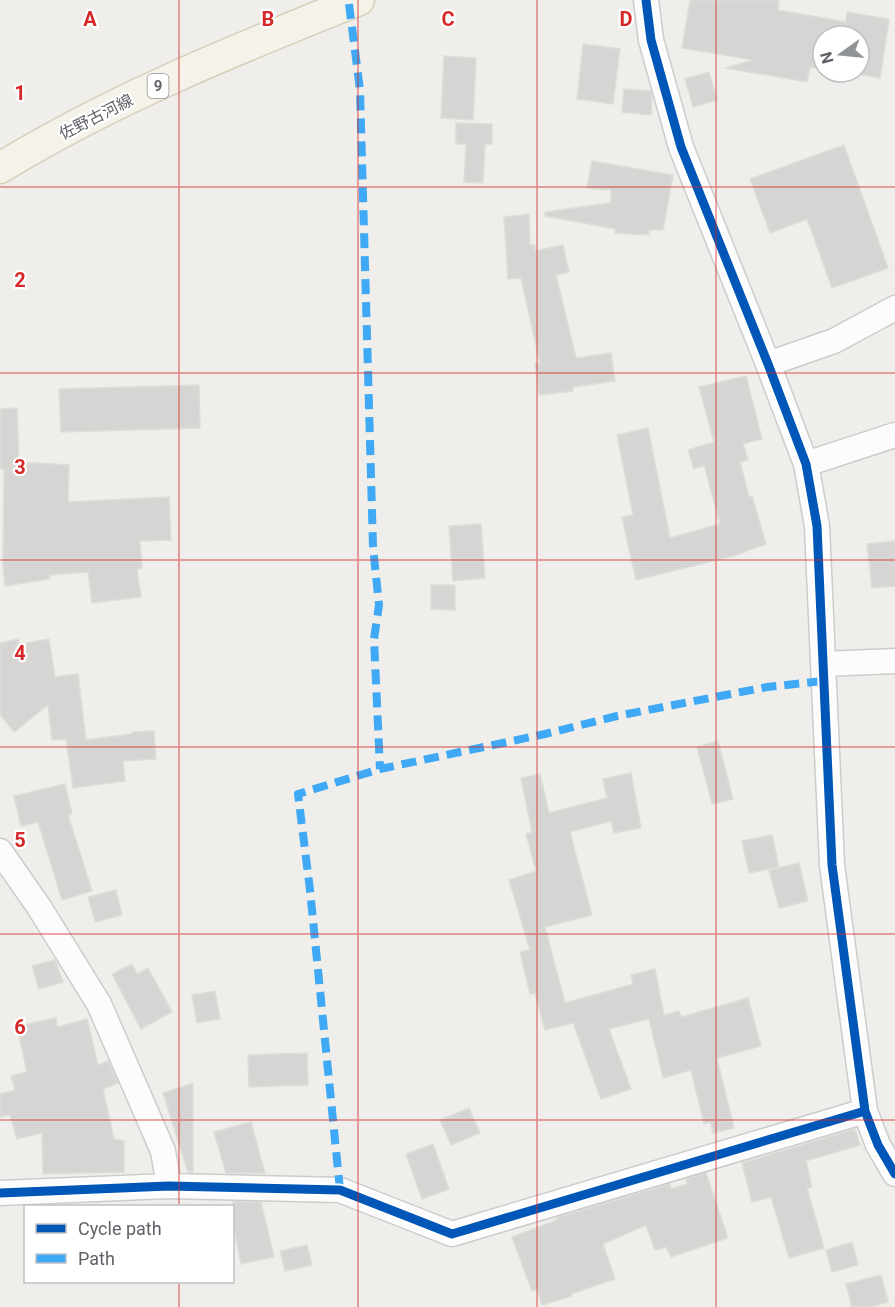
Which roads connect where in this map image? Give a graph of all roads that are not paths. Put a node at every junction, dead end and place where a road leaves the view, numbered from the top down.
1 (359, 0) edge
2 (646, 0) edge
3 (0, 168) edge
4 (895, 308) edge
5 (768, 364) junction
6 (895, 435) edge
7 (806, 464) junction
8 (895, 661) edge
9 (823, 664) junction
10 (0, 851) edge
11 (865, 1111) junction
12 (895, 1174) edge
13 (169, 1186) junction
14 (0, 1193) edge

1 - 3 main road, 佐野古河線 / 9
2 - 5 street
4 - 5 street
5 - 7 street
6 - 7 street
7 - 9 street
8 - 9 street
9 - 11 street
10 - 13 street
11 - 12 street
11 - 13 street
13 - 14 street

